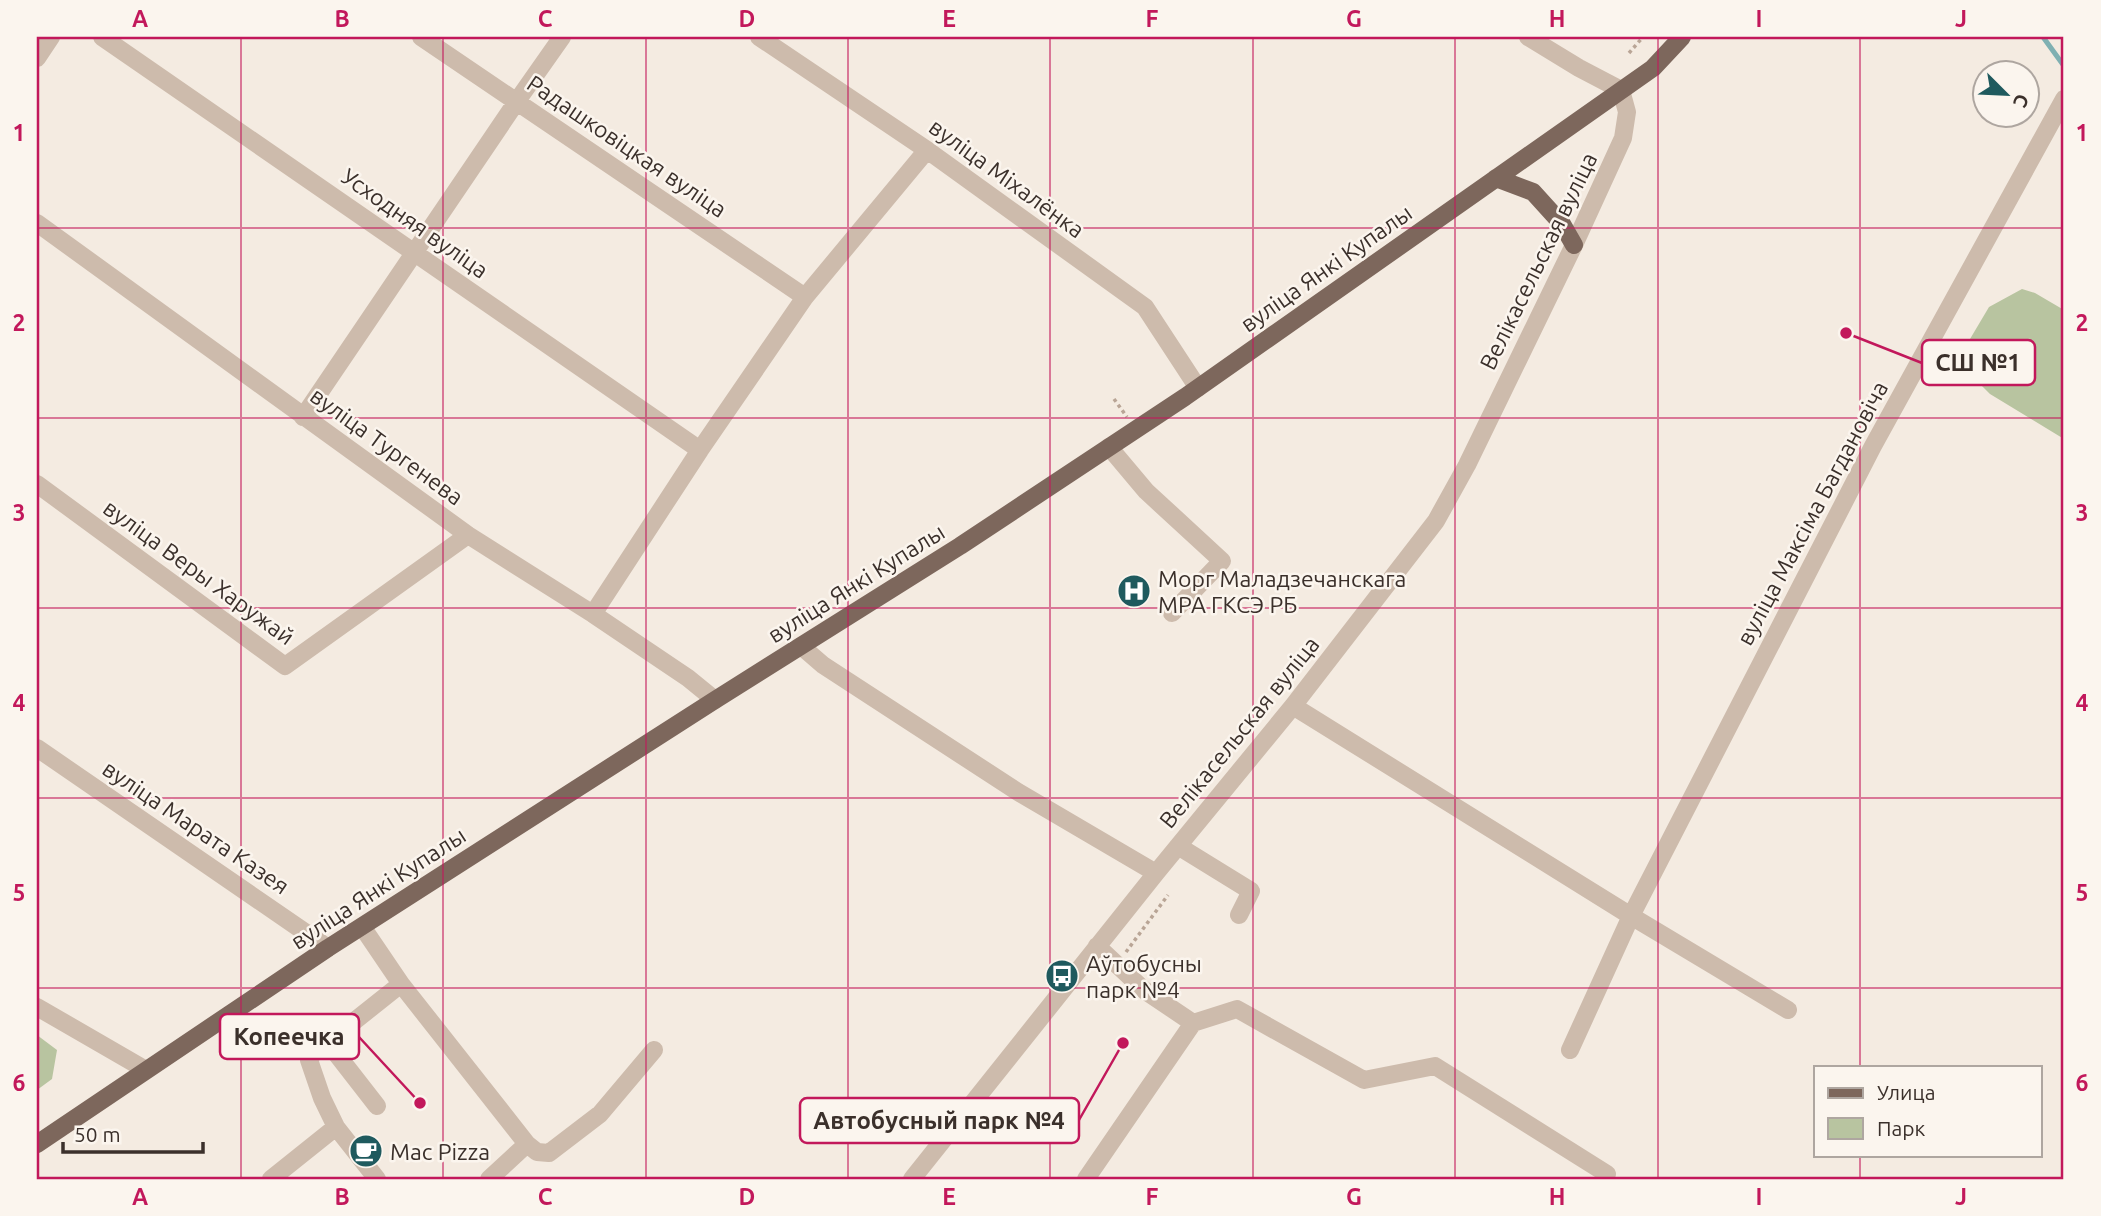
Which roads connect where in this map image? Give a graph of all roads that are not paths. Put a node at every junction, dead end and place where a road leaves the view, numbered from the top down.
1 (51, 37) edge
2 (102, 37) edge
3 (421, 37) edge
4 (562, 37) edge
5 (759, 37) edge
6 (1528, 37) edge
7 (1682, 37) edge
8 (37, 58) edge
9 (1621, 90) junction
10 (2064, 99) edge
11 (517, 101) junction
12 (928, 150) junction
13 (1496, 178) junction
14 (37, 223) edge
15 (1574, 246) junction
16 (415, 253) junction
17 (805, 297) junction
18 (1198, 388) junction
19 (303, 417) junction
20 (1109, 447) junction
21 (699, 450) junction
22 (37, 484) edge
23 (468, 535) junction
24 (1172, 613) dead end
25 (593, 614) junction
26 (801, 646) junction
27 (715, 699) junction
28 (1293, 706) junction
29 (37, 748) edge
30 (1178, 846) junction
31 (1156, 873) junction
32 (1240, 915) dead end
33 (1631, 916) junction
34 (363, 928) junction
35 (1097, 946) junction
36 (328, 948) junction
37 (401, 984) junction
38 (37, 1007) edge
39 (1788, 1010) dead end
40 (1193, 1023) junction
41 (328, 1043) junction
42 (1570, 1050) dead end
43 (654, 1051) dead end
44 (146, 1070) junction
45 (377, 1106) dead end
46 (336, 1127) junction
47 (37, 1144) edge
48 (527, 1144) junction
49 (271, 1179) edge
50 (377, 1179) edge
51 (489, 1179) edge
52 (912, 1179) edge
53 (1086, 1179) edge
54 (1604, 1179) edge

1 - 8 street
2 - 16 street, Усходняя вуліца
3 - 11 street, Радашковіцкая вуліца
4 - 11 street
5 - 12 street, вуліца Міхалёнка
6 - 9 street
7 - 9 main road, вуліца Янкі Купалы
9 - 13 main road, вуліца Янкі Купалы
9 - 15 street, Велікасельская вуліца
10 - 33 street, вуліца Максіма Багдановіча
11 - 16 street
11 - 17 street, Радашковіцкая вуліца
12 - 17 street
12 - 18 street, вуліца Міхалёнка
13 - 15 main road
13 - 18 main road, вуліца Янкі Купалы
14 - 19 street, вуліца Тургенева
15 - 28 street, Велікасельская вуліца
16 - 19 street
16 - 21 street, Усходняя вуліца
17 - 21 street
18 - 20 main road, вуліца Янкі Купалы
19 - 23 street, вуліца Тургенева
20 - 24 street
20 - 26 main road, вуліца Янкі Купалы
21 - 25 street
22 - 23 street, вуліца Веры Харужай
23 - 25 street, вуліца Тургенева
25 - 27 street, вуліца Тургенева
26 - 27 main road, вуліца Янкі Купалы
26 - 31 street
27 - 34 main road, вуліца Янкі Купалы
28 - 30 street, Велікасельская вуліца
28 - 33 street
29 - 36 street, вуліца Марата Казея
30 - 31 street, Велікасельская вуліца
30 - 32 street
31 - 35 street, Велікасельская вуліца
33 - 39 street
33 - 42 street, вуліца Максіма Багдановіча
34 - 36 main road, вуліца Янкі Купалы
34 - 37 street
35 - 40 street
35 - 52 street, Велікасельская вуліца
36 - 44 main road, вуліца Янкі Купалы
37 - 41 street
37 - 48 street
38 - 44 street
40 - 53 street
40 - 54 street
41 - 45 street
41 - 46 street
43 - 48 street
44 - 47 main road, вуліца Янкі Купалы
46 - 49 street
46 - 50 street
48 - 51 street

